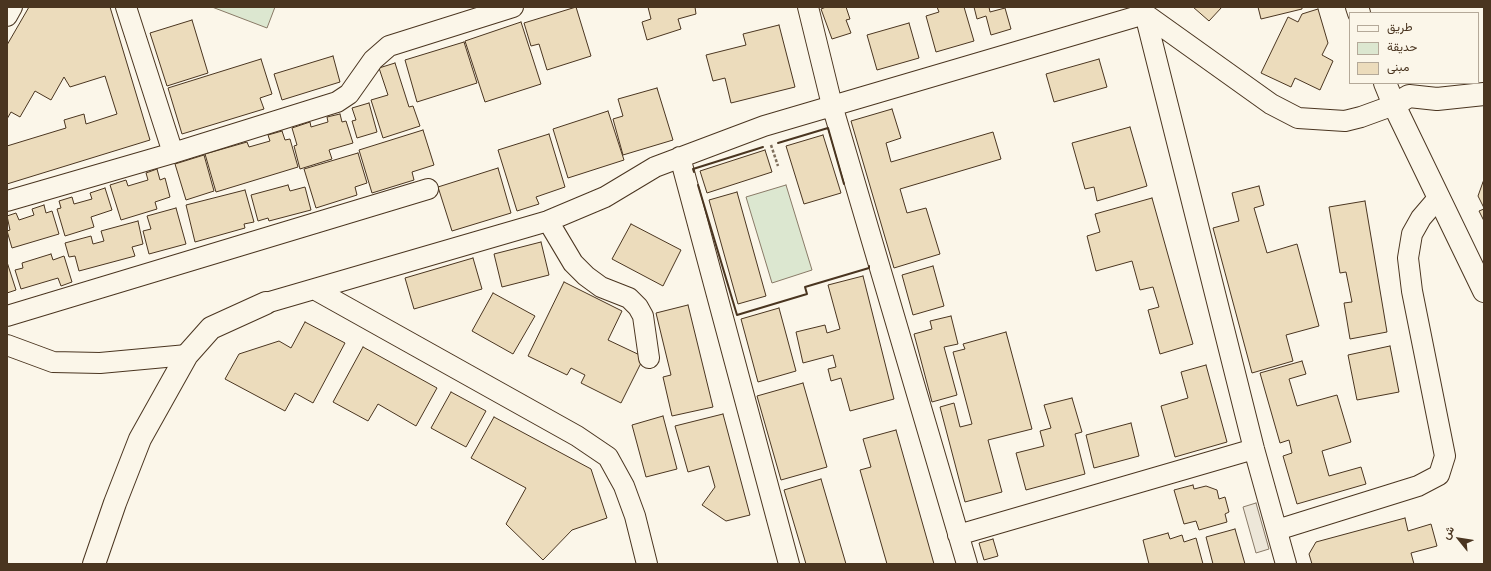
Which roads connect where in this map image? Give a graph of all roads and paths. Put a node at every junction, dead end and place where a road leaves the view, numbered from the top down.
1 (12, 7) edge
2 (126, 7) edge
3 (513, 7) edge
4 (808, 7) edge
5 (1142, 10) edge
6 (7, 16) edge
7 (1385, 84) edge
8 (1484, 94) edge
9 (832, 105) junction
10 (1394, 105) junction
11 (174, 152) junction
12 (680, 157) junction
13 (428, 189) dead end
14 (1439, 197) junction
15 (7, 201) edge
16 (548, 221) junction
17 (314, 289) junction
18 (1484, 291) edge
19 (266, 303) joint
20 (7, 316) edge
21 (7, 345) edge
22 (187, 355) junction
23 (649, 358) dead end
24 (1254, 449) junction
25 (1277, 530) junction
26 (958, 535) junction
27 (94, 564) edge
28 (647, 564) edge
29 (789, 564) edge
30 (967, 564) edge
31 (1286, 564) edge

1 - 6 street
2 - 11 street
3 - 11 street
4 - 9 street
5 - 9 street
5 - 10 street
5 - 24 street
7 - 10 main road
8 - 10 main road
9 - 12 street
9 - 26 street
10 - 14 main road
11 - 15 street
12 - 16 street
12 - 29 street
13 - 20 street
14 - 18 main road
14 - 25 street
16 - 17 street
16 - 23 street
17 - 19 street
17 - 28 street
19 - 22 main road
21 - 22 street
22 - 27 main road
24 - 25 street
24 - 26 street
25 - 31 street
26 - 30 street

